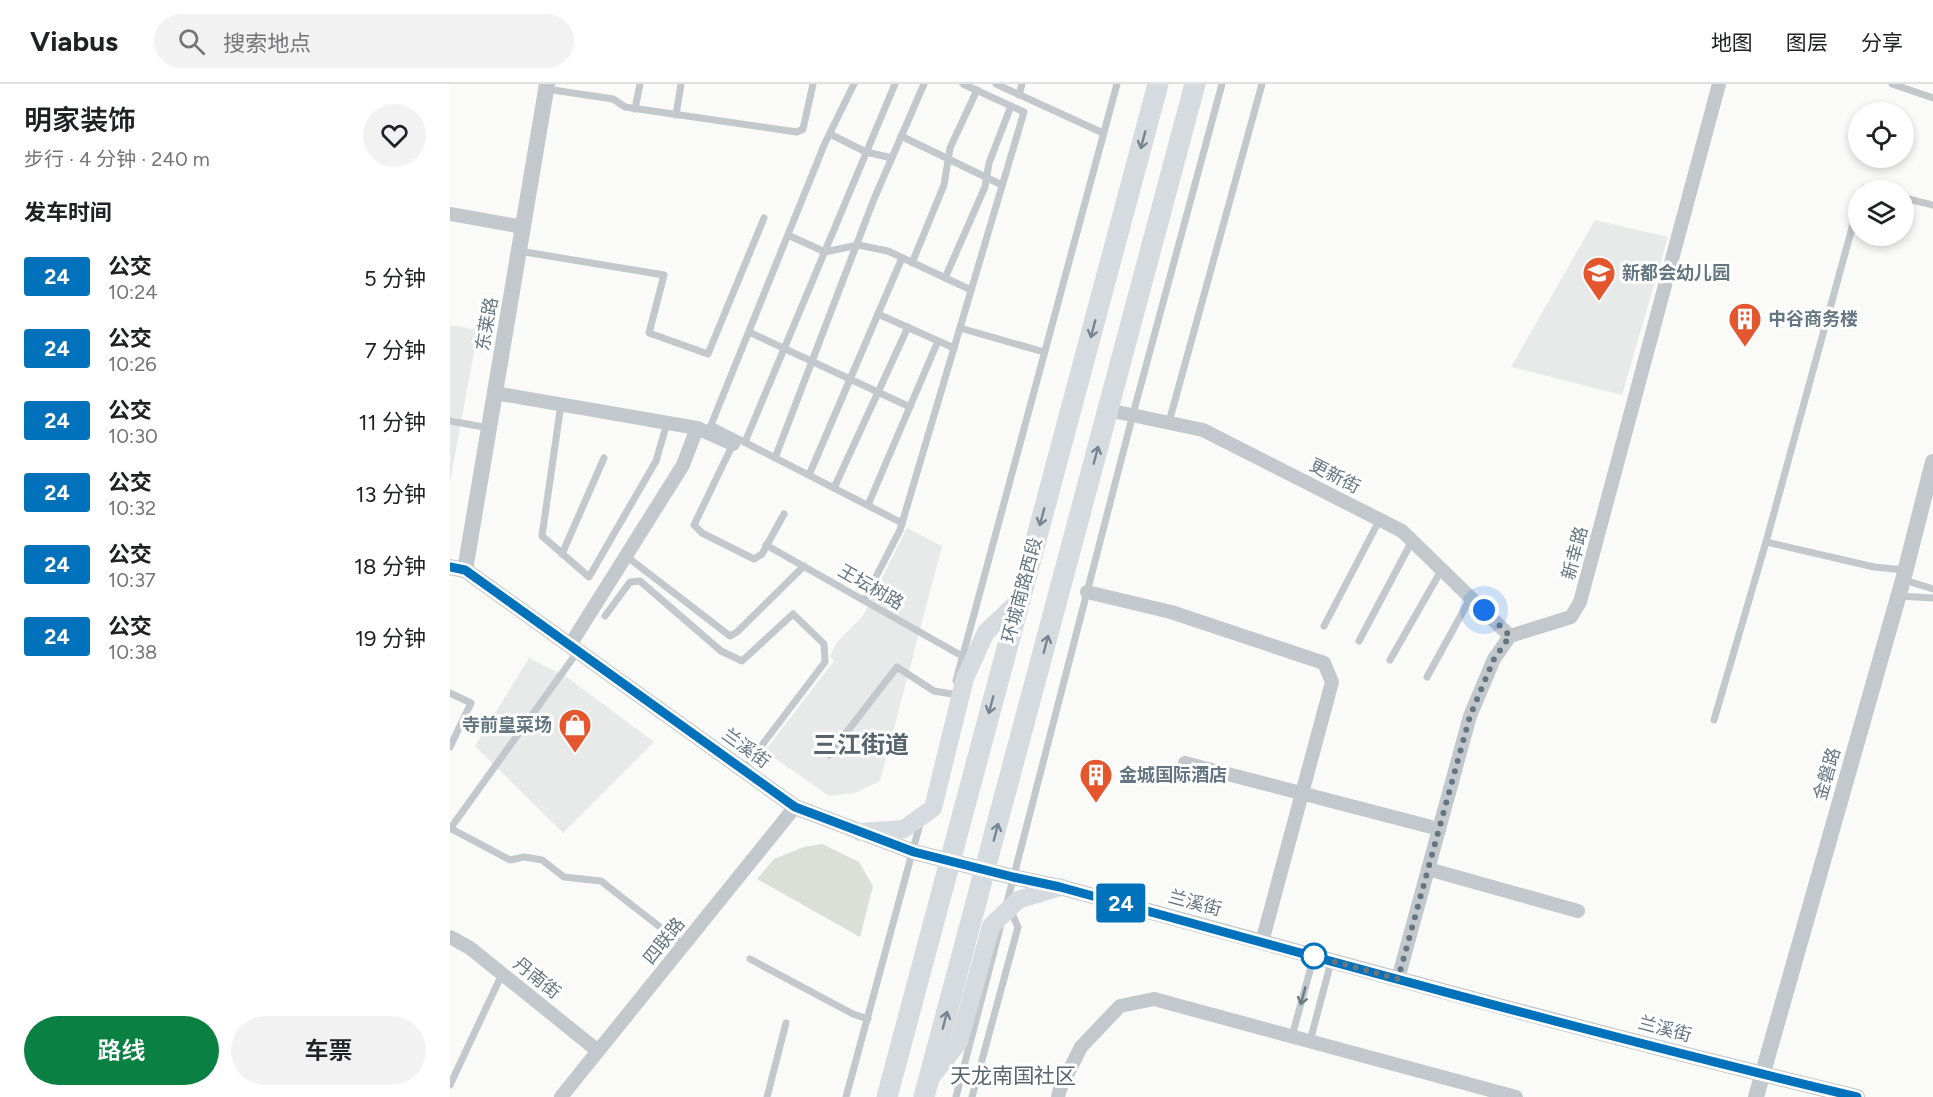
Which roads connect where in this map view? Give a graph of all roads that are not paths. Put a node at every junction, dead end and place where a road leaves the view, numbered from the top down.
1 (640, 84) edge
2 (681, 84) edge
3 (813, 84) edge
4 (854, 84) edge
5 (895, 84) edge
6 (924, 84) edge
7 (963, 84) edge
8 (996, 84) edge
9 (1022, 84) edge
10 (1117, 84) edge
11 (1158, 84) edge
12 (1222, 84) edge
13 (1262, 84) edge
14 (1719, 84) edge
15 (1892, 84) edge
16 (547, 86) edge
17 (1196, 89) edge
18 (977, 90) junction
19 (1019, 95) junction
20 (1933, 98) edge
21 (1011, 106) junction
22 (635, 109) junction
23 (676, 115) junction
24 (1104, 133) junction
25 (830, 134) junction
26 (901, 136) junction
27 (866, 152) junction
28 (892, 158) junction
29 (948, 159) junction
30 (986, 177) junction
31 (1002, 185) junction
32 (1914, 200) edge
33 (1933, 205) edge
34 (450, 214) edge
35 (764, 218) dead end
36 (523, 227) junction
37 (788, 235) junction
38 (1848, 243) edge
39 (858, 244) junction
40 (519, 251) junction
41 (825, 252) junction
42 (902, 258) junction
43 (912, 262) junction
44 (945, 278) junction
45 (971, 290) junction
46 (878, 314) junction
47 (908, 327) junction
48 (960, 328) junction
49 (749, 332) junction
50 (938, 341) junction
51 (954, 348) junction
52 (784, 349) junction
53 (1044, 352) junction
54 (813, 362) junction
55 (850, 379) junction
56 (878, 392) junction
57 (495, 393) junction
58 (562, 404) junction
59 (910, 407) junction
60 (1108, 410) junction
61 (1133, 414) junction
62 (450, 421) edge
63 (1169, 422) junction
64 (667, 423) junction
65 (489, 428) junction
66 (697, 428) junction
67 (739, 443) junction
68 (604, 458) dead end
69 (775, 458) junction
70 (1933, 462) edge
71 (809, 475) junction
72 (834, 488) junction
73 (868, 505) junction
74 (784, 514) dead end
75 (1380, 519) junction
76 (902, 523) junction
77 (1413, 541) junction
78 (1766, 542) junction
79 (766, 545) junction
80 (562, 554) junction
81 (626, 556) junction
82 (804, 567) junction
83 (457, 568) edge
84 (1442, 569) junction
85 (1902, 582) junction
86 (1933, 589) edge
87 (1087, 592) junction
88 (1471, 597) junction
89 (1933, 598) edge
90 (864, 600) junction
91 (1020, 600) junction
92 (605, 616) dead end
93 (1324, 626) dead end
94 (1510, 636) junction
95 (1359, 641) dead end
96 (574, 648) junction
97 (962, 656) junction
98 (1390, 660) dead end
99 (1427, 677) dead end
100 (450, 693) edge
101 (952, 694) junction
102 (950, 705) dead end
103 (1714, 720) dead end
104 (942, 738) dead end
105 (450, 747) edge
106 (829, 755) dead end
107 (1185, 763) dead end
108 (743, 770) junction
109 (1302, 794) junction
110 (795, 807) junction
111 (923, 815) junction
112 (450, 829) edge
113 (1439, 829) junction
114 (860, 832) junction
115 (914, 852) junction
116 (949, 862) junction
117 (1428, 869) junction
118 (986, 870) junction
119 (1013, 877) junction
120 (1060, 887) junction
121 (1006, 911) junction
122 (1578, 911) dead end
123 (450, 938) edge
124 (1262, 942) junction
125 (683, 945) junction
126 (1314, 956) junction
127 (750, 959) dead end
128 (1332, 961) junction
129 (502, 974) junction
130 (1398, 979) junction
131 (868, 1019) junction
132 (786, 1023) dead end
133 (1292, 1036) junction
134 (1310, 1041) junction
135 (598, 1051) junction
136 (1762, 1074) junction
137 (450, 1085) edge
138 (926, 1089) edge
139 (561, 1097) edge
140 (766, 1097) edge
141 (846, 1097) edge
142 (887, 1097) edge
143 (956, 1097) edge
144 (972, 1097) edge
145 (1058, 1097) edge
146 (1516, 1097) edge
147 (1756, 1097) edge
148 (1857, 1097) edge

1 - 22 lane
2 - 23 lane
3 - 23 lane
4 - 25 lane
5 - 27 lane
6 - 26 lane
7 - 18 lane
8 - 19 lane
9 - 19 lane
10 - 24 lane
11 -> 91 main road, 环城南路西段
12 - 61 lane
13 - 63 lane
14 - 94 street, 新幸路
15 - 20 lane
16 - 22 lane
16 - 36 street, 东莱路
17 - 60 main road, 环城南路西段
18 - 21 lane
18 - 29 lane
19 - 24 lane
21 - 30 lane
21 - 31 lane
22 - 23 lane
24 - 53 lane
25 - 27 lane
25 - 37 lane
26 - 28 lane
26 - 29 lane
27 - 28 lane
27 - 41 lane
28 - 39 lane
29 - 30 lane
29 - 43 lane
30 - 31 lane
30 - 44 lane
31 - 45 lane
32 - 33 lane
34 - 36 street
35 - 40 lane
36 - 40 street, 东莱路
37 - 41 lane
37 - 49 lane
38 - 78 lane
39 - 41 lane
39 - 42 lane
39 - 54 lane
40 - 57 street, 东莱路
41 - 52 lane
42 - 43 lane
42 - 46 lane
43 - 44 lane
44 - 45 lane
45 - 48 lane
46 - 47 lane
46 - 55 lane
47 - 50 lane
47 - 56 lane
48 - 51 lane
48 - 53 lane
49 - 52 lane
49 - 67 lane
50 - 51 lane
50 - 59 lane
51 - 76 lane
52 - 54 lane
52 - 67 lane
53 - 97 lane
54 - 55 lane
54 - 69 lane
55 - 56 lane
55 - 71 lane
56 - 59 lane
56 - 72 lane
57 - 58 street
57 - 65 street, 东莱路
58 - 64 street
58 - 80 lane
59 - 73 lane
60 - 61 street, 更新街
118 -> 60 main road, 环城南路西段
61 - 63 street, 更新街
61 - 87 lane
62 - 65 lane
63 - 75 street, 更新街
64 - 66 street
64 - 80 lane
65 - 83 street, 东莱路
66 - 67 street
66 - 81 street
67 - 69 lane
67 - 79 lane
68 - 80 lane
69 - 71 lane
70 - 85 street, 金磐路
71 - 72 lane
72 - 73 lane
73 - 76 lane
74 - 79 lane
75 - 77 street, 更新街
75 - 93 lane
76 - 90 lane
77 - 84 street, 更新街
77 - 95 lane
78 - 85 lane
78 - 103 lane
79 - 82 lane, 王坛树路
81 - 82 lane
81 - 96 street
82 - 90 lane, 王坛树路
83 - 96 street, 兰溪街
84 - 88 street, 更新街
84 - 98 lane
85 - 86 lane
85 - 89 lane
85 - 136 street, 金磐路
87 - 109 street
87 - 119 lane
88 - 94 street, 更新街
88 - 99 lane
90 - 97 lane, 王坛树路
91 - 111 main road
91 -> 116 main road, 环城南路西段
92 - 108 lane
94 - 113 street
96 - 108 street, 兰溪街
96 - 112 lane
97 - 101 lane
100 - 105 lane
101 - 102 lane
101 - 106 lane
104 - 111 lane
107 - 109 street
108 - 110 street, 兰溪街
109 - 113 street
109 - 124 street
110 - 114 street, 兰溪街
110 - 125 street, 四联路
111 - 114 main road
111 - 115 lane
112 - 125 lane
113 - 117 street
114 - 115 street, 兰溪街
115 - 116 street, 兰溪街
115 - 131 lane
116 - 118 street, 兰溪街
116 - 142 main road, 环城南路西段
117 - 122 street
117 - 130 street
118 - 119 street, 兰溪街
138 -> 118 main road, 环城南路西段
119 - 120 street, 兰溪街
119 - 121 lane
120 - 121 main road
120 - 124 street, 兰溪街
121 - 138 main road
121 - 143 lane
121 - 144 lane
123 - 129 street, 丹南街
124 - 126 street, 兰溪街
125 - 135 street, 四联路
126 - 128 street, 兰溪街
126 -> 133 lane
127 - 131 lane
128 - 130 street, 兰溪街
128 - 134 lane
129 - 135 street, 丹南街
129 - 137 lane
130 - 136 street, 兰溪街
131 - 141 lane
132 - 140 lane
133 - 134 street
133 - 145 street
134 - 146 street
135 - 139 street, 四联路
136 - 147 street, 金磐路
136 - 148 street, 兰溪街

